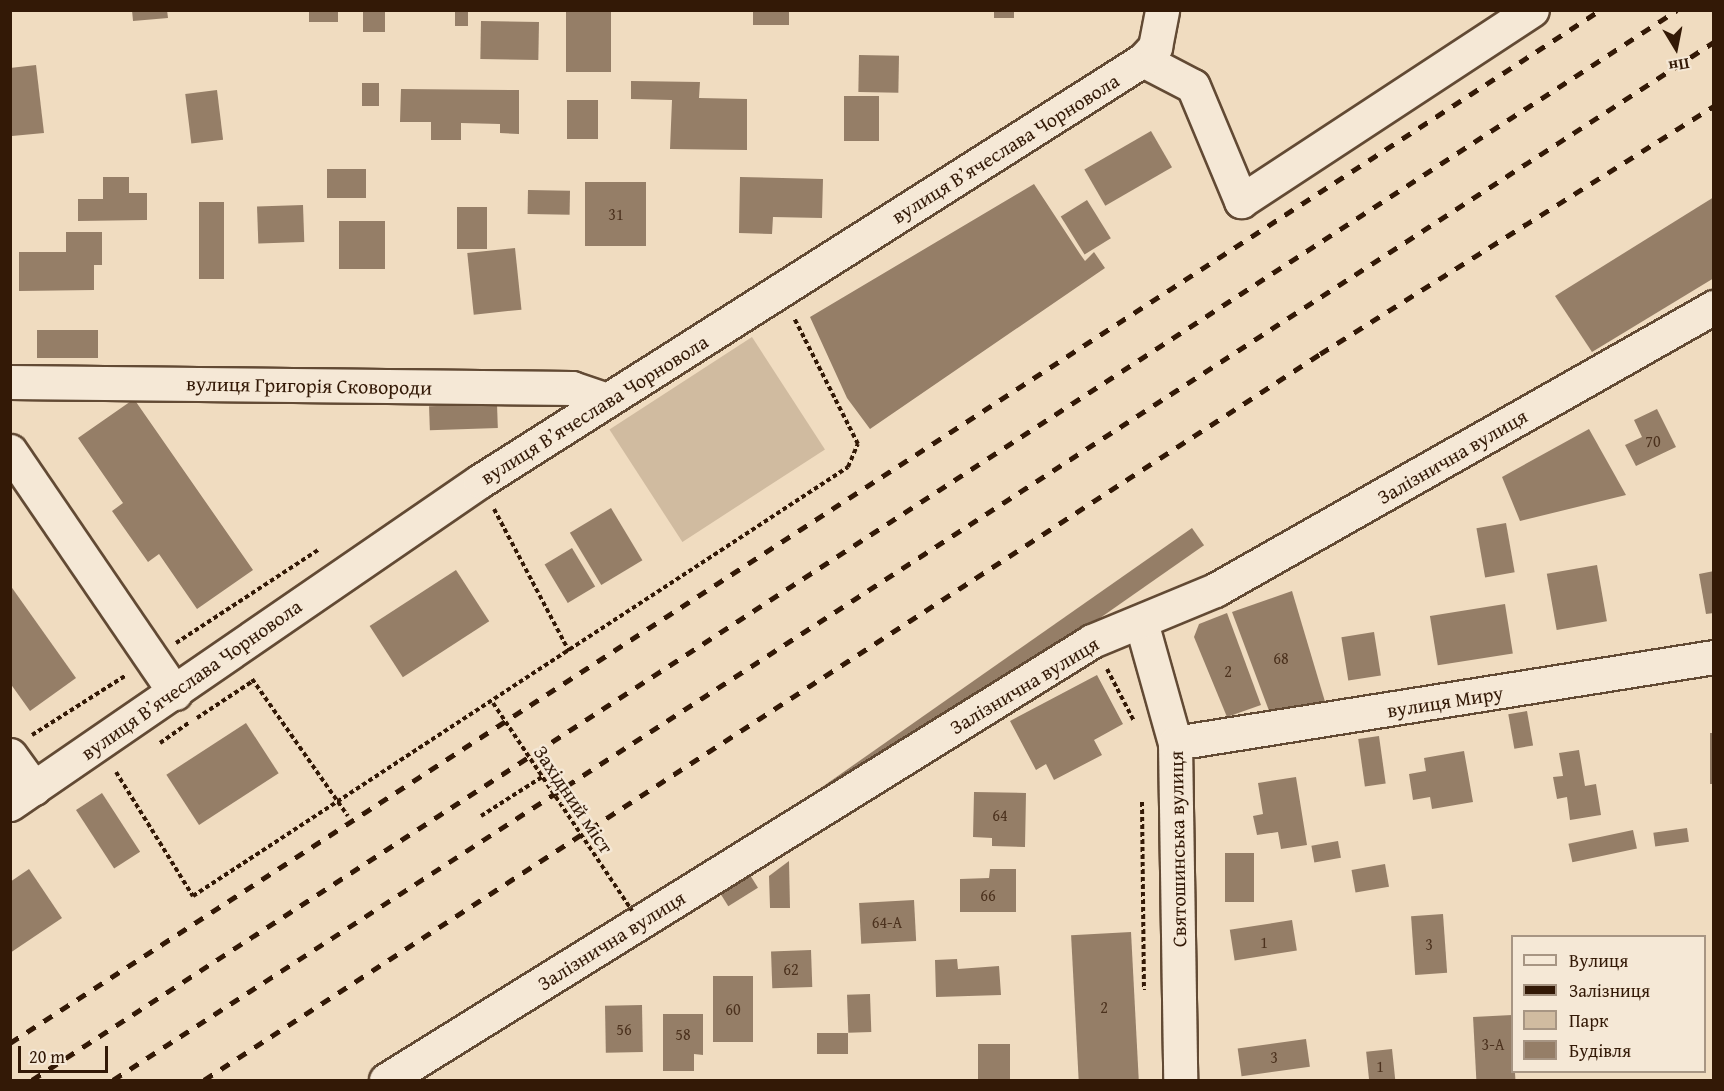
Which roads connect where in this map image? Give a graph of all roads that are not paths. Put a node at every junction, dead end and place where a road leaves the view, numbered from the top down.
1 (1162, 10) edge
2 (1532, 10) edge
3 (1143, 60) junction
4 (1713, 307) edge
5 (10, 382) edge
6 (606, 400) junction
7 (10, 452) edge
8 (1141, 622) junction
9 (1713, 657) edge
10 (175, 693) junction
11 (1175, 743) junction
12 (15, 748) edge
13 (22, 796) edge
14 (387, 1080) edge
15 (1180, 1080) edge

1 - 3 street, вулиця Вʼячеслава Чорновола
2 - 3 street
3 - 6 street, вулиця Вʼячеслава Чорновола
4 - 8 street, Залізнична вулиця
5 - 6 street, вулиця Григорія Сковороди
6 - 10 street, вулиця Вʼячеслава Чорновола
7 - 10 street
8 - 11 street, Святошинська вулиця
8 - 14 street, Залізнична вулиця
9 - 11 street, вулиця Миру
10 - 13 street, вулиця Вʼячеслава Чорновола
11 - 15 street, Святошинська вулиця
12 - 13 street

